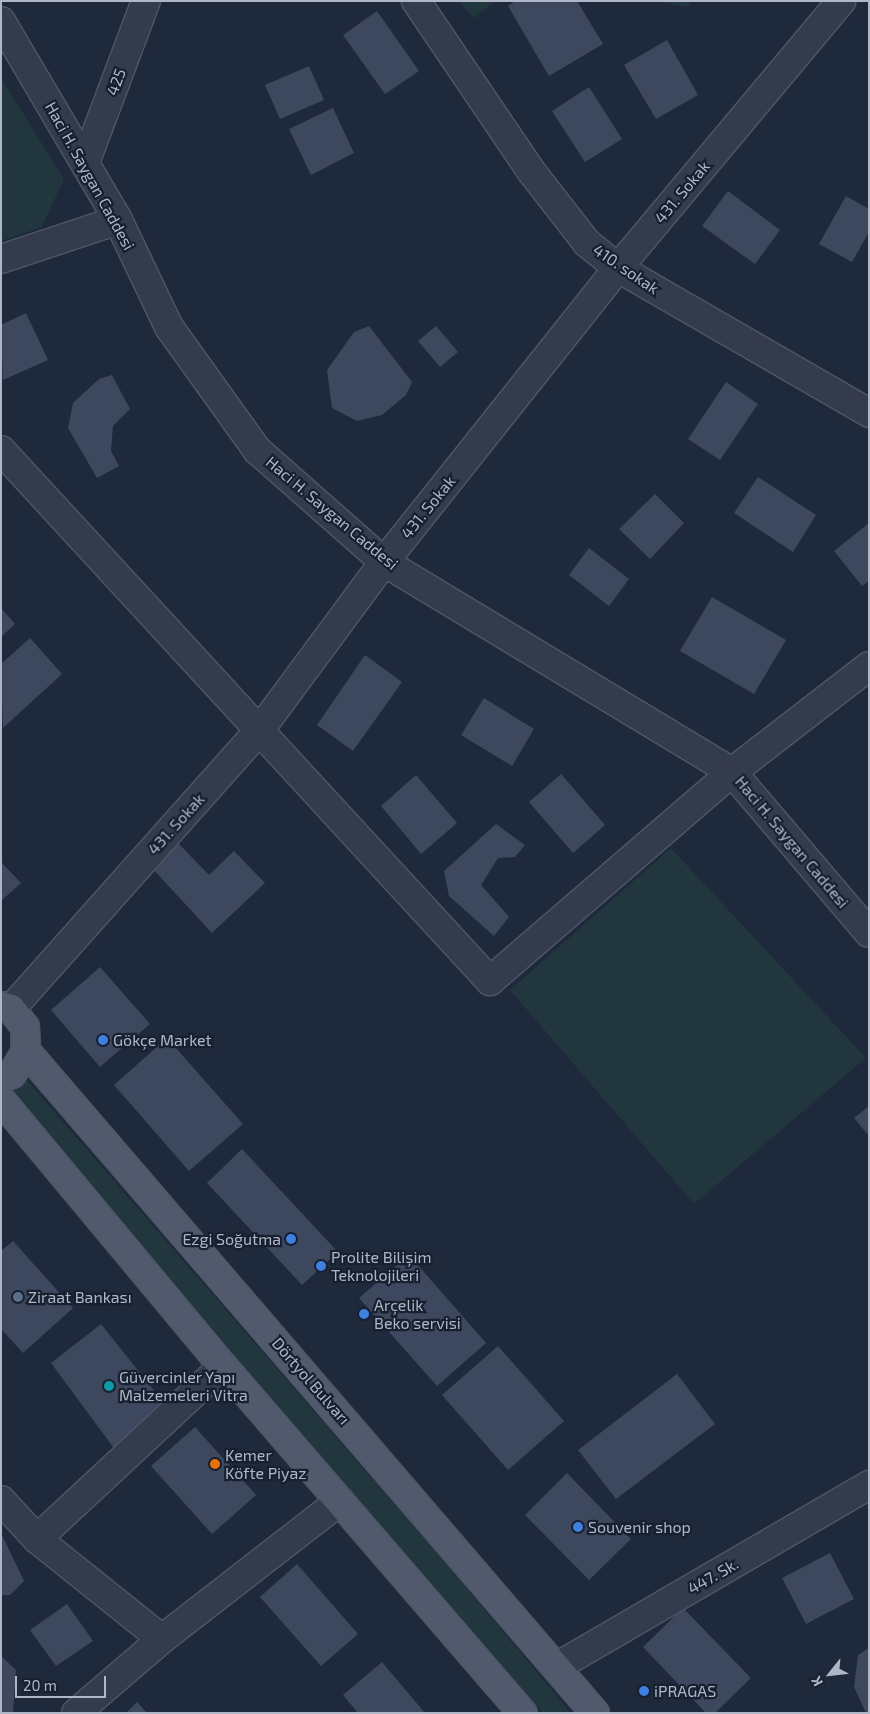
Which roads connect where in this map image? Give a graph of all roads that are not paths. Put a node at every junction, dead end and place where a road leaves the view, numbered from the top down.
1 (146, 1) edge
2 (416, 1) edge
3 (841, 1) edge
4 (1, 20) edge
5 (85, 163) junction
6 (118, 220) junction
7 (1, 259) edge
8 (618, 268) junction
9 (869, 413) edge
10 (1, 450) edge
11 (384, 562) junction
12 (869, 666) edge
13 (260, 731) junction
14 (732, 772) junction
15 (869, 933) edge
16 (6, 1007) edge
17 (26, 1051) junction
18 (1, 1078) edge
19 (1, 1100) edge
20 (223, 1366) junction
21 (869, 1485) edge
22 (1, 1500) edge
23 (340, 1501) junction
24 (37, 1539) junction
25 (162, 1639) junction
26 (558, 1666) junction
27 (76, 1713) edge
28 (523, 1713) edge
29 (595, 1713) edge

1 - 5 street, 425
2 - 8 street, 410. sokak
3 - 8 street, 431. Sokak
4 - 5 street, Haci H. Saygan Caddesi
5 - 6 street, Haci H. Saygan Caddesi
6 - 7 street
6 - 11 street, Haci H. Saygan Caddesi
8 - 9 street, 410. sokak
8 - 11 street, 431. Sokak
10 - 13 street
11 - 13 street, 431. Sokak
11 - 14 street, Haci H. Saygan Caddesi
12 - 14 street
13 - 14 street
13 - 16 street, 431. Sokak
14 - 15 street, Haci H. Saygan Caddesi
16 - 17 main road
17 - 18 main road
17 - 26 main road, Dörtyol Bulvarı
19 - 20 main road
20 - 23 main road
20 - 24 street
21 - 26 street, 447. Sk.
22 - 24 street
23 - 25 street
23 - 28 main road
24 - 25 street
25 - 27 street
26 - 29 main road, Dörtyol Bulvarı

